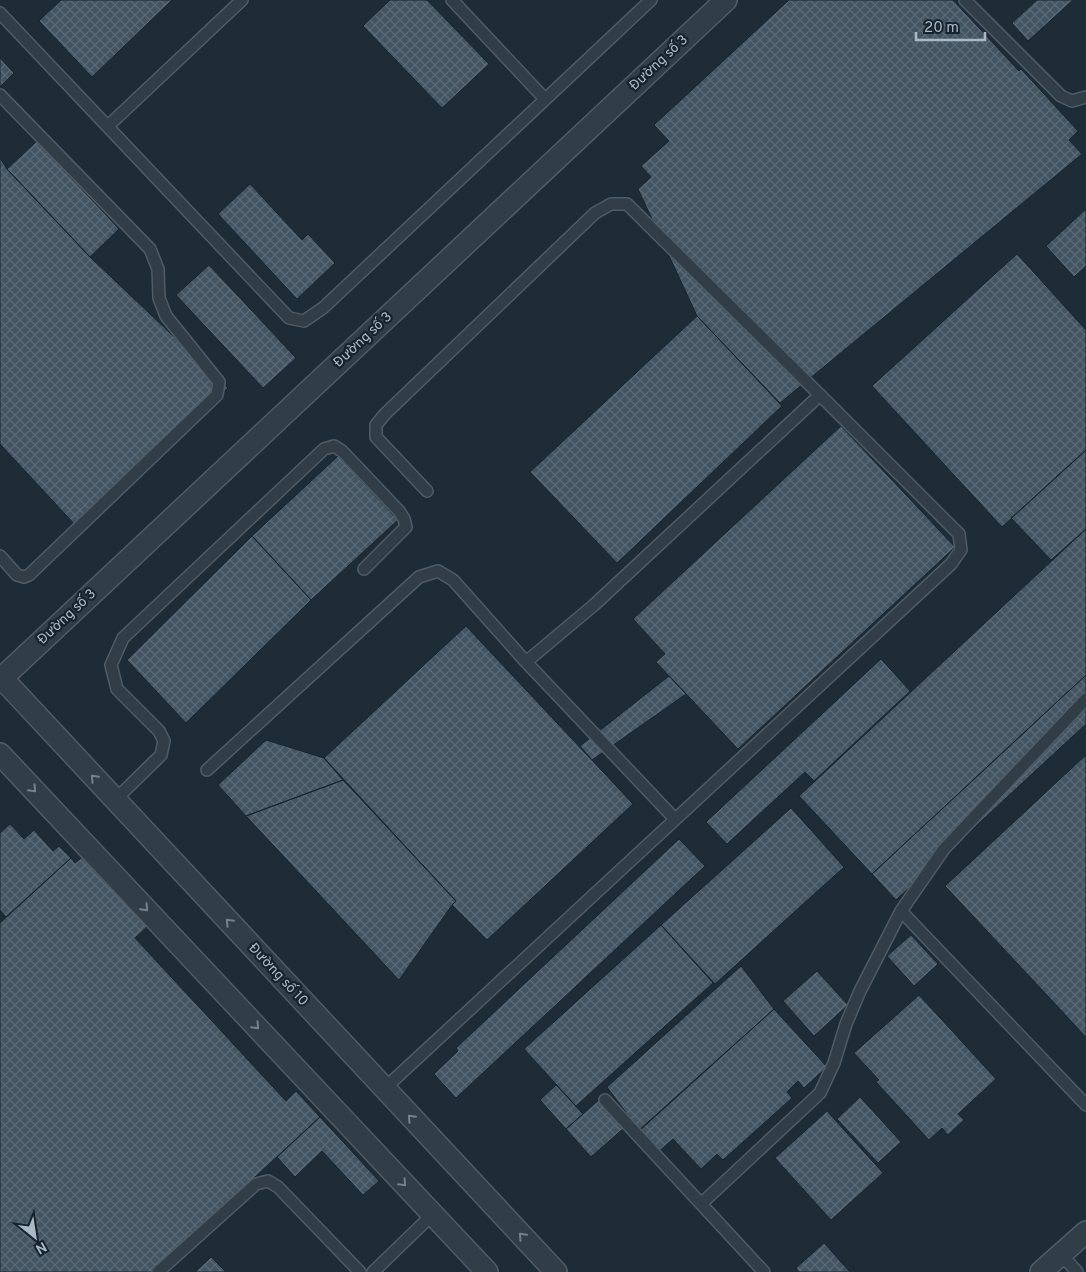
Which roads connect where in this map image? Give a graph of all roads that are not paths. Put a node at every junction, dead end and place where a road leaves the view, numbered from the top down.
1 (242, 0) edge
2 (452, 0) edge
3 (651, 0) edge
4 (726, 0) edge
5 (965, 0) edge
6 (0, 13) edge
7 (0, 95) edge
8 (1086, 97) edge
9 (545, 99) junction
10 (108, 126) junction
11 (820, 395) junction
12 (427, 491) dead end
13 (0, 556) edge
14 (364, 569) dead end
15 (526, 662) junction
16 (1, 678) edge
17 (1086, 699) edge
18 (0, 754) edge
19 (207, 770) dead end
20 (115, 800) junction
21 (675, 819) junction
22 (900, 911) junction
23 (384, 1089) junction
24 (605, 1100) dead end
25 (1086, 1105) edge
26 (701, 1204) junction
27 (433, 1214) junction
28 (1086, 1232) edge
29 (1061, 1254) junction
30 (485, 1271) edge
31 (158, 1272) edge
32 (360, 1272) edge
33 (373, 1272) edge
34 (556, 1272) edge
35 (764, 1272) edge
36 (1041, 1272) edge
37 (1077, 1272) edge

1 - 10 lane
2 - 9 lane
3 - 9 lane
4 - 16 street, Đường số 3
5 - 8 lane
6 - 10 lane
7 - 13 lane
9 - 10 lane
11 - 12 lane
11 - 15 lane
11 - 21 lane
14 - 20 lane
15 - 19 lane
15 - 21 lane
20 -> 16 street, Đường số 10
17 - 22 lane
18 -> 27 street
23 -> 20 street, Đường số 10
21 - 23 lane
22 - 25 lane
22 - 26 lane
34 -> 23 street, Đường số 10
24 - 26 lane
26 - 35 lane
27 - 30 street
27 - 33 lane
28 - 29 street
29 - 36 street
29 - 37 lane
31 - 32 lane

